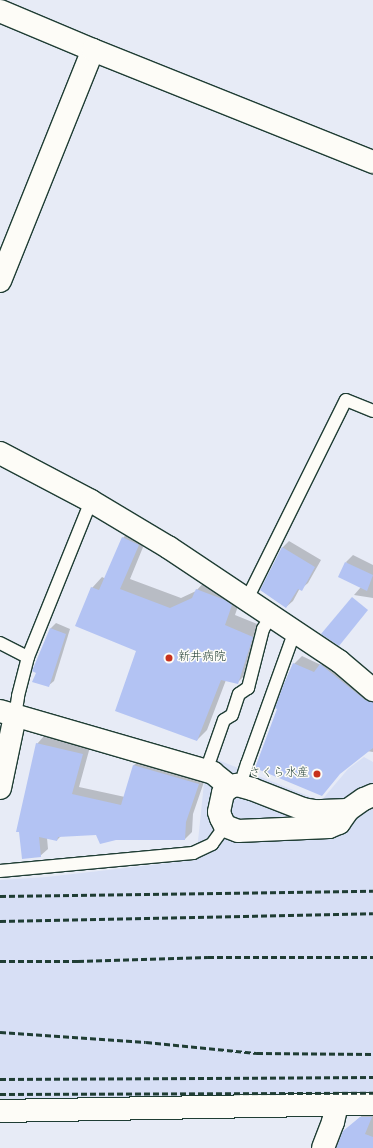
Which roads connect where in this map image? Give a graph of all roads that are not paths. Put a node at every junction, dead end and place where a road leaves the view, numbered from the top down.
1 (0, 11) edge
2 (93, 50) junction
3 (373, 162) edge
4 (4, 259) edge
5 (0, 281) edge
6 (373, 411) edge
7 (0, 453) edge
8 (91, 501) junction
9 (247, 599) junction
10 (271, 616) junction
11 (295, 632) junction
12 (0, 643) edge
13 (28, 657) junction
14 (373, 690) edge
15 (8, 713) edge
16 (206, 771) junction
17 (236, 787) junction
18 (0, 788) edge
19 (373, 795) edge
20 (348, 810) junction
21 (225, 826) junction
22 (0, 871) edge
23 (337, 1104) junction
24 (373, 1104) edge
25 (0, 1111) edge
26 (323, 1148) edge

1 - 2 street
2 - 3 street
2 - 4 street
4 - 5 street
6 - 9 lane
7 - 8 street
8 - 9 street
8 - 13 lane
9 - 10 street
10 - 11 street
10 - 16 lane
11 - 14 street
11 - 17 lane
12 - 13 lane
13 - 15 lane
15 - 16 street
15 - 18 street
16 - 17 street
17 - 20 street
17 - 21 street
19 - 20 street
20 - 21 street
21 - 22 lane
23 - 24 street
23 - 25 street
23 - 26 street

